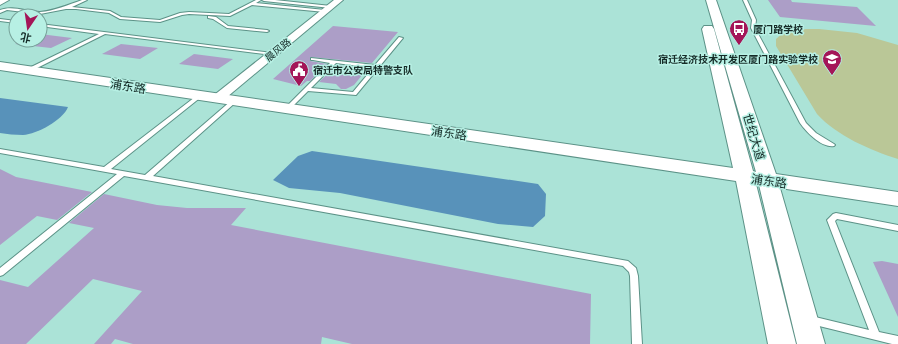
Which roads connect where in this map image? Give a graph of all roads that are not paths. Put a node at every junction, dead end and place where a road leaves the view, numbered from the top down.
1 (5, 0) edge
2 (85, 0) edge
3 (259, 0) edge
4 (264, 0) edge
5 (701, 0) edge
6 (711, 0) edge
7 (745, 0) edge
8 (0, 2) edge
9 (253, 4) junction
10 (332, 6) edge
11 (66, 8) junction
12 (0, 12) edge
13 (181, 14) junction
14 (48, 26) edge
15 (267, 32) dead end
16 (104, 33) junction
17 (401, 38) dead end
18 (273, 54) junction
19 (313, 59) dead end
20 (334, 62) junction
21 (0, 66) edge
22 (377, 67) junction
23 (29, 70) junction
24 (307, 89) junction
25 (199, 96) junction
26 (226, 100) junction
27 (287, 109) junction
28 (832, 145) dead end
29 (0, 151) edge
30 (105, 170) junction
31 (122, 174) junction
32 (745, 177) junction
33 (146, 178) junction
34 (768, 180) junction
35 (898, 199) edge
36 (898, 228) edge
37 (0, 273) edge
38 (804, 318) junction
39 (876, 336) junction
40 (898, 341) edge
41 (637, 344) edge
42 (782, 344) edge
43 (811, 344) edge

1 - 8 street
2 - 11 lane
3 - 9 lane
4 - 10 lane
5 - 32 street, 世纪大道
6 - 34 street, 世纪大道
7 - 28 lane
9 - 10 lane
9 - 13 lane
10 - 18 street, 晨风路
11 - 12 lane
11 - 13 lane
13 - 15 lane
14 - 16 lane
16 - 18 lane
16 - 23 lane
17 - 22 lane
18 - 26 street, 晨风路
19 - 20 lane
20 - 22 lane
20 - 24 lane
21 - 23 street, 浦东路
22 - 24 lane
23 - 25 street, 浦东路
24 - 27 lane
25 - 26 street, 浦东路
25 - 30 lane
26 - 27 street, 浦东路
26 - 33 lane
27 - 32 street, 浦东路
29 - 30 lane
30 - 31 lane
31 - 33 lane
31 - 37 lane
32 - 34 street, 浦东路
32 - 42 street, 世纪大道
33 - 41 lane
34 - 35 street, 浦东路
34 - 38 street, 世纪大道
36 - 39 lane
38 - 39 lane
38 - 43 street, 世纪大道
39 - 40 lane

